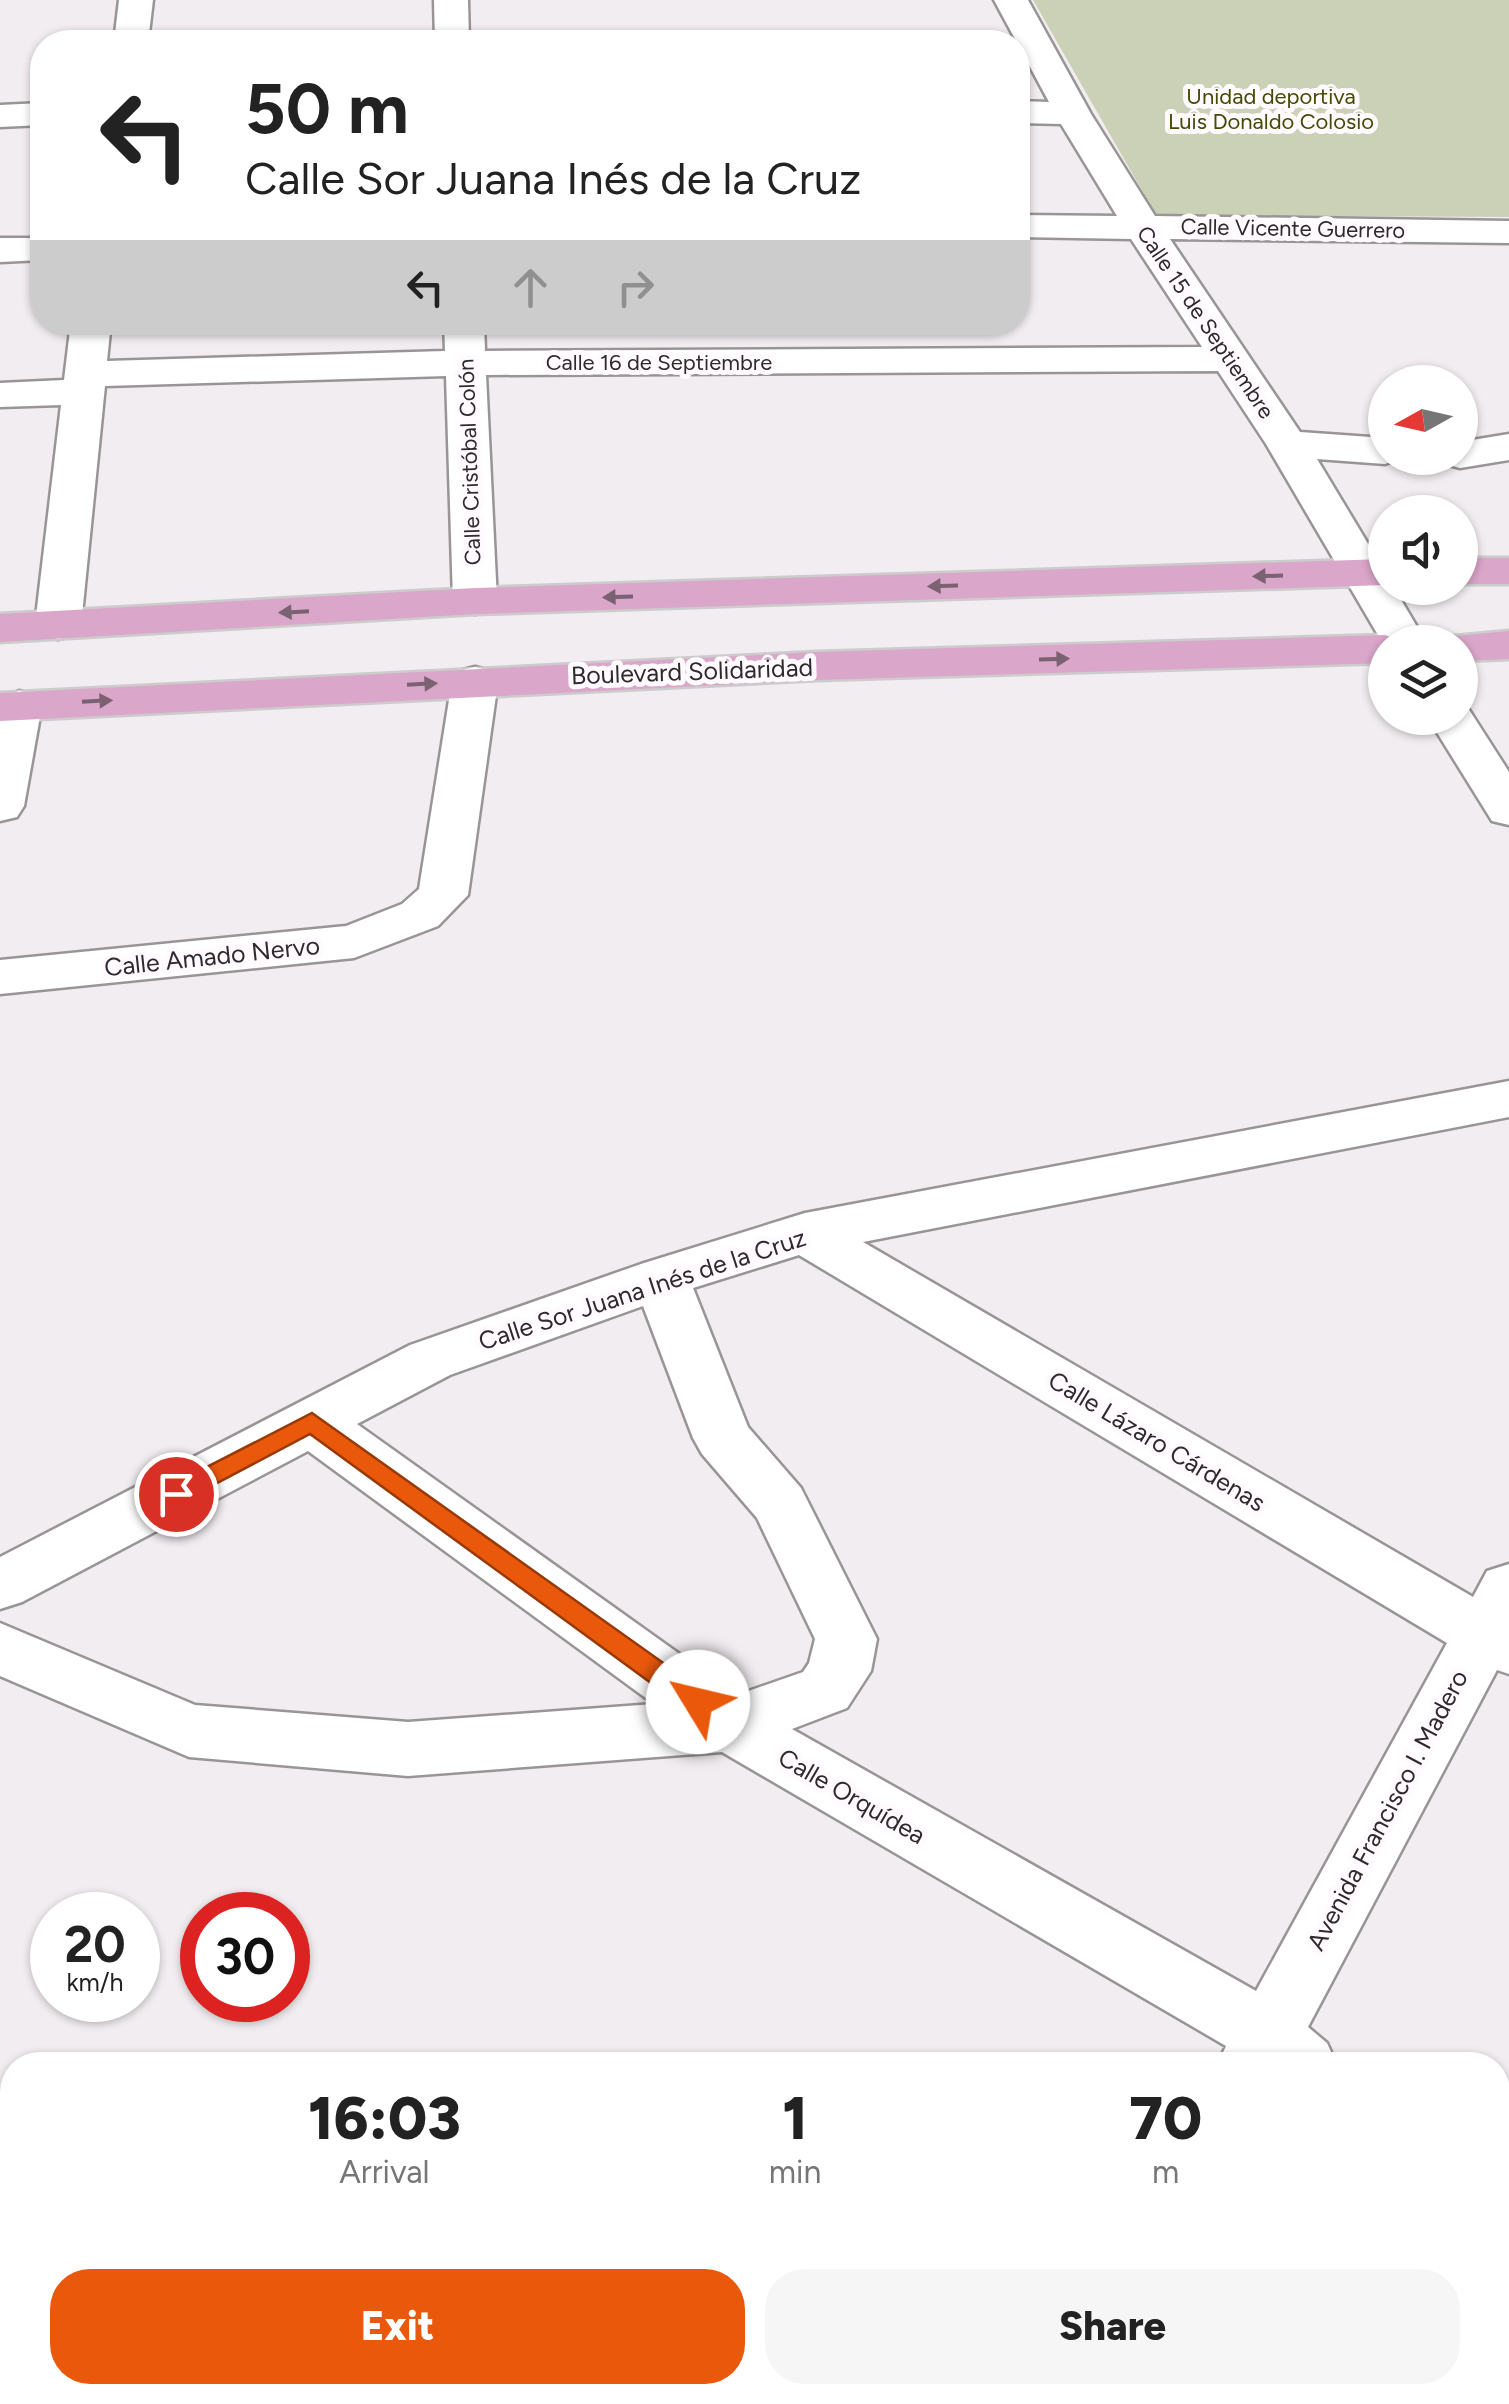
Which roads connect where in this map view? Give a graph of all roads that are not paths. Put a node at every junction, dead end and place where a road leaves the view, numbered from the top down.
1 (136, 0) edge
2 (451, 0) edge
3 (1011, 0) edge
4 (132, 30) edge
5 (452, 30) edge
6 (1027, 30) edge
7 (1030, 35) edge
8 (1030, 112) edge
9 (1073, 114) junction
10 (30, 115) edge
11 (0, 116) edge
12 (1030, 226) edge
13 (1142, 226) junction
14 (1509, 232) edge
15 (0, 250) edge
16 (30, 250) edge
17 (90, 335) edge
18 (465, 343) edge
19 (1233, 359) junction
20 (84, 383) junction
21 (0, 394) edge
22 (1287, 444) junction
23 (1509, 448) edge
24 (1368, 449) edge
25 (1478, 453) edge
26 (1368, 562) edge
27 (1478, 571) edge
28 (1509, 571) edge
29 (1368, 572) edge
30 (475, 602) junction
31 (58, 625) junction
32 (0, 628) edge
33 (1509, 645) edge
34 (1478, 646) edge
35 (1368, 650) edge
36 (475, 681) junction
37 (9, 706) edge
38 (1462, 735) edge
39 (0, 806) edge
40 (1509, 810) edge
41 (0, 977) edge
42 (1509, 1099) edge
43 (806, 1232) junction
44 (661, 1278) junction
45 (312, 1422) junction
46 (0, 1585) edge
47 (1500, 1623) edge
48 (0, 1648) edge
49 (730, 1726) junction
50 (1270, 2052) edge
51 (1274, 2052) edge

1 - 4 street
2 - 5 street
3 - 6 street, Calle 15 de Septiembre
7 - 9 street, Calle 15 de Septiembre
8 - 9 street
9 - 13 street, Calle 15 de Septiembre
10 - 11 street
12 - 13 street, Calle Vicente Guerrero
13 - 14 street, Calle Vicente Guerrero
13 - 19 street, Calle 15 de Septiembre
15 - 16 street
17 - 20 street
18 - 19 street, Calle 16 de Septiembre
18 - 20 street, Calle 16 de Septiembre
18 - 30 street, Calle Cristóbal Colón
19 - 22 street, Calle 15 de Septiembre
20 - 21 street, Calle 16 de Septiembre
20 - 31 street
22 - 24 street
22 - 26 street, Calle 15 de Septiembre
23 - 25 street
27 - 28 main road
29 -> 30 main road
30 -> 31 main road
31 - 32 main road
33 - 34 main road
36 -> 35 main road, Boulevard Solidaridad
37 -> 36 main road, Boulevard Solidaridad
36 - 41 street, Calle Amado Nervo
37 - 39 street
38 - 40 street
42 - 43 street, Calle Sor Juana Inés de la Cruz
43 - 44 street, Calle Sor Juana Inés de la Cruz
43 - 47 street, Calle Lázaro Cárdenas
44 - 45 street, Calle Sor Juana Inés de la Cruz
44 - 49 street
45 - 46 street, Calle Sor Juana Inés de la Cruz
45 - 49 street, Calle Orquídea
47 - 51 street, Avenida Francisco I. Madero
48 - 49 street
49 - 50 street, Calle Orquídea

